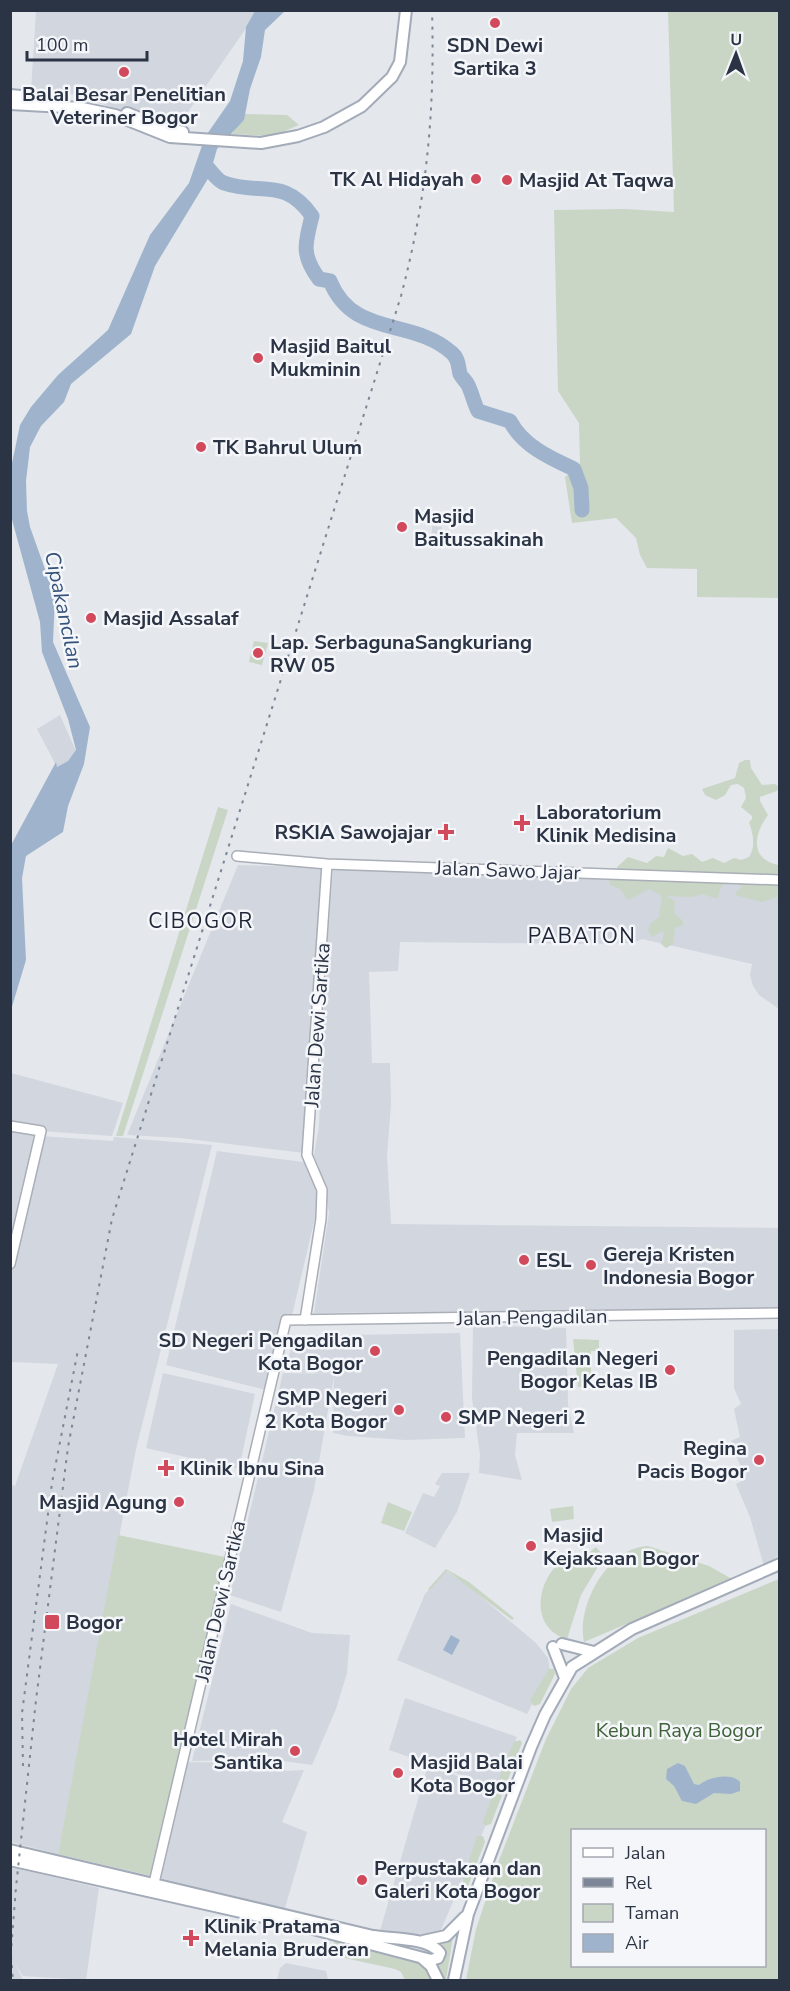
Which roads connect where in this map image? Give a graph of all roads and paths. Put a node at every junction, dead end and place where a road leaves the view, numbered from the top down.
1 (400, 10) edge
2 (406, 10) edge
3 (10, 95) edge
4 (10, 104) edge
5 (297, 134) junction
6 (193, 136) junction
7 (237, 856) dead end
8 (327, 864) junction
9 (780, 880) edge
10 (10, 1126) edge
11 (10, 1264) edge
12 (780, 1313) edge
13 (285, 1320) joint
14 (305, 1320) junction
15 (780, 1564) edge
16 (594, 1652) junction
17 (565, 1678) junction
18 (10, 1850) edge
19 (10, 1860) edge
20 (154, 1883) junction
21 (468, 1914) junction
22 (417, 1942) junction
23 (422, 1957) junction
24 (438, 1980) edge
25 (454, 1980) edge

1 - 5 main road
2 - 5 main road
3 - 6 main road
4 - 6 main road
5 - 6 main road
7 - 8 street, Jalan Sawo Jajar
8 - 9 street, Jalan Sawo Jajar
8 - 14 street, Jalan Dewi Sartika
10 - 11 street
12 - 14 street, Jalan Pengadilan
13 - 14 street, Jalan Pengadilan
13 - 20 street, Jalan Dewi Sartika
15 - 16 main road
16 - 17 main road
16 - 17 main road
17 - 21 main road
18 - 20 main road
19 - 23 main road
20 - 22 main road
21 - 22 main road
21 - 25 main road
22 - 23 main road
23 - 24 main road

